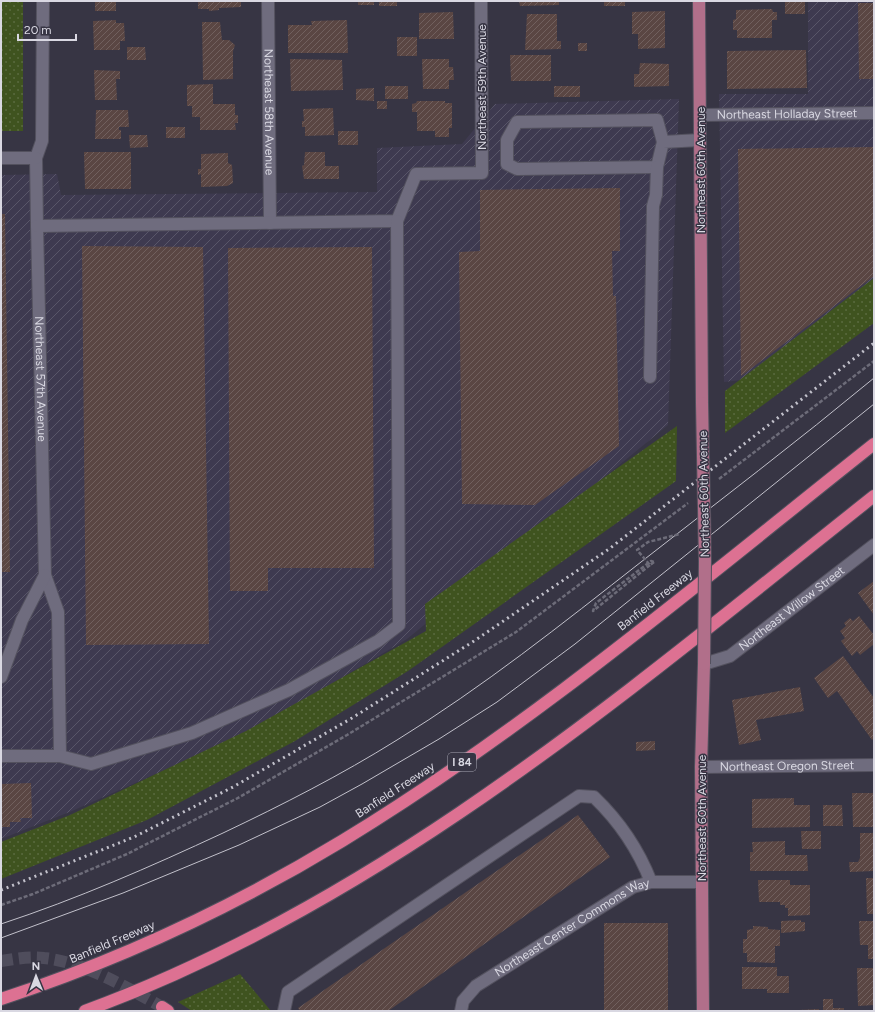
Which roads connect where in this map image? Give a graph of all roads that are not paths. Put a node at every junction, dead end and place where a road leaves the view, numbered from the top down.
1 (43, 1) edge
2 (268, 1) edge
3 (482, 1) edge
4 (699, 1) edge
5 (874, 113) edge
6 (700, 115) junction
7 (700, 140) junction
8 (664, 142) junction
9 (1, 158) edge
10 (36, 158) junction
11 (657, 167) junction
12 (397, 221) junction
13 (270, 223) junction
14 (37, 226) junction
15 (650, 376) dead end
16 (874, 444) edge
17 (874, 496) edge
18 (874, 545) edge
19 (46, 575) junction
20 (704, 664) junction
21 (1, 677) edge
22 (1, 756) edge
23 (60, 756) junction
24 (874, 765) edge
25 (701, 767) junction
26 (651, 882) junction
27 (702, 882) junction
28 (1, 999) edge
29 (85, 1011) edge
30 (284, 1011) edge
31 (461, 1011) edge
32 (703, 1011) edge

1 - 10 street, Northeast 57th Avenue
2 - 13 street, Northeast 58th Avenue
3 - 12 street, Northeast 59th Avenue
4 - 6 main road, Northeast 60th Avenue
5 - 6 street, Northeast Holladay Street
6 - 7 main road, Northeast 60th Avenue
7 - 8 street
7 - 20 main road, Northeast 60th Avenue, bridge
8 - 11 street
8 - 11 street
9 - 10 street
10 - 14 street, Northeast 57th Avenue
11 - 15 street
12 - 13 street
12 - 23 street
13 - 14 street
14 - 19 street, Northeast 57th Avenue
16 - 28 highway, Banfield Freeway / I 84
17 - 29 highway
18 - 20 street, Northeast Willow Street
19 - 21 street
19 - 23 street, Northeast 57th Avenue
20 - 25 main road, Northeast 60th Avenue
22 - 23 street
24 - 25 street, Northeast Oregon Street
25 - 27 main road, Northeast 60th Avenue
26 - 27 street, Northeast Center Commons Way
26 - 30 street
26 - 31 street, Northeast Center Commons Way
27 - 32 main road, Northeast 60th Avenue

